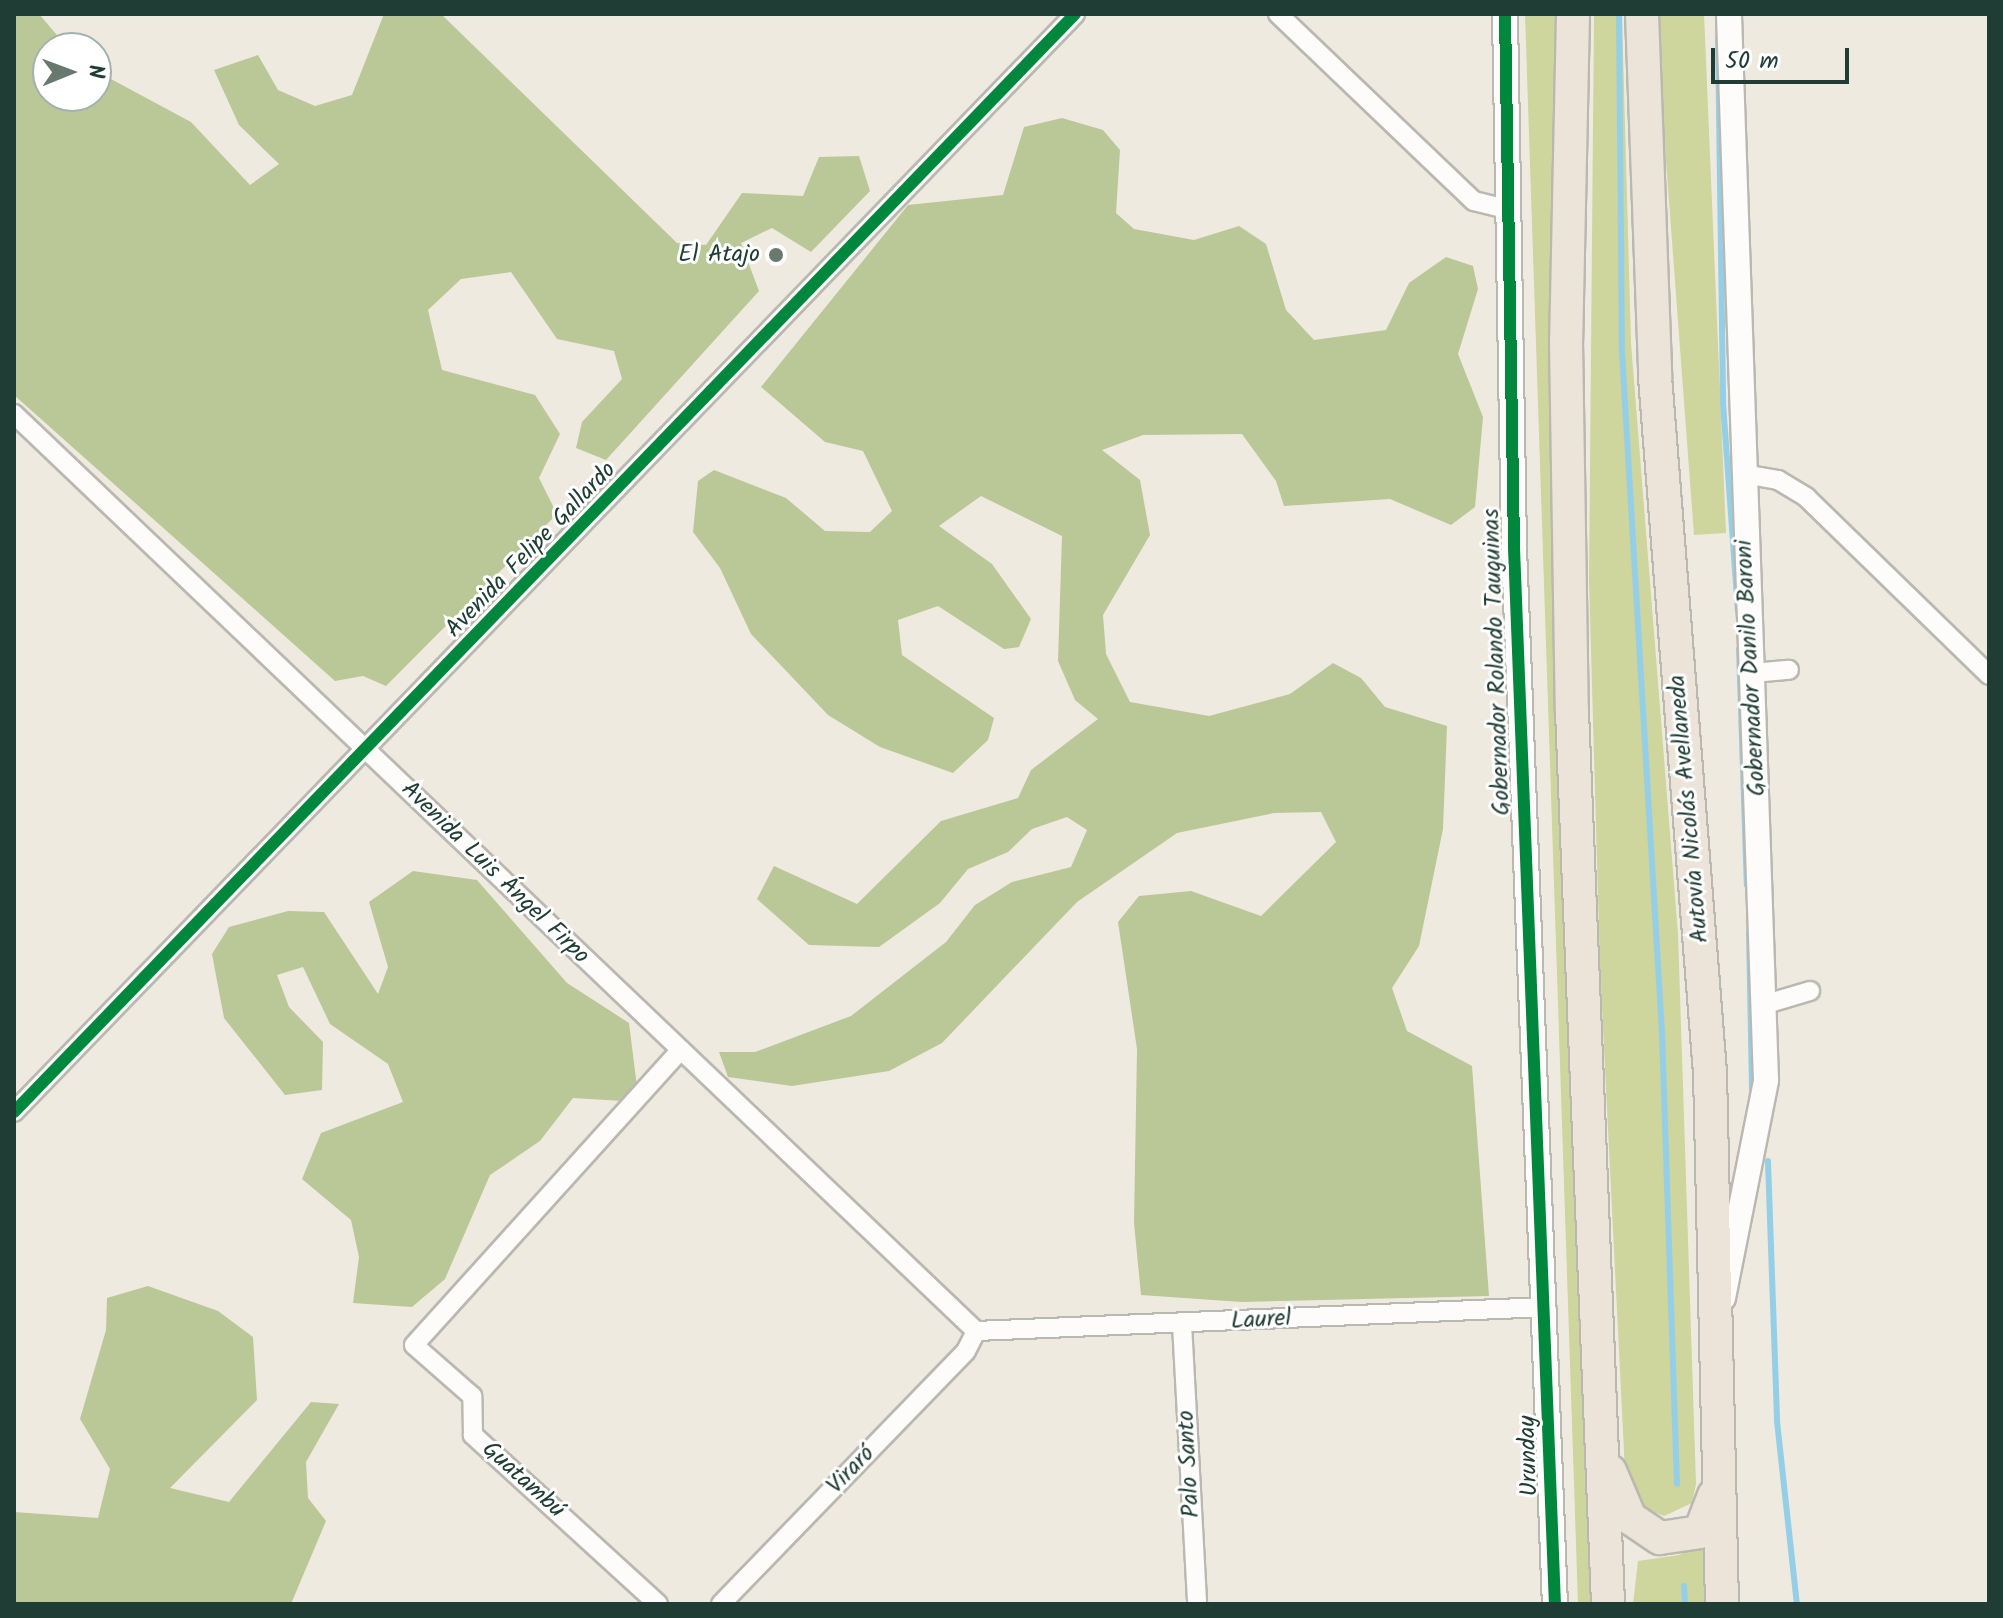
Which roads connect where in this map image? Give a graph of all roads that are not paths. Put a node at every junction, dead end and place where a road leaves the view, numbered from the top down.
1 (1075, 14) edge
2 (1278, 14) edge
3 (1505, 14) edge
4 (1573, 14) edge
5 (1642, 14) edge
6 (1729, 14) edge
7 (1505, 209) junction
8 (14, 414) edge
9 (1744, 474) junction
10 (1789, 670) dead end
11 (1752, 673) junction
12 (1989, 675) edge
13 (369, 752) junction
14 (1810, 991) dead end
15 (1766, 1004) junction
16 (681, 1050) junction
17 (14, 1112) edge
18 (1546, 1307) junction
19 (1718, 1318) junction
20 (1182, 1324) junction
21 (976, 1331) junction
22 (1721, 1434) junction
23 (1600, 1438) junction
24 (658, 1604) edge
25 (721, 1604) edge
26 (1197, 1604) edge
27 (1555, 1604) edge
28 (1608, 1604) edge
29 (1722, 1604) edge

1 - 13 street, Avenida Felipe Gallardo
2 - 7 street
3 - 7 street, Gobernador Rolando Tauguinas
4 - 23 highway
5 - 19 highway, Autovía Nicolás Avellaneda
6 - 9 street, Gobernador Danilo Baroni
7 - 18 street, Gobernador Rolando Tauguinas
8 - 13 street, Avenida Luis Ángel Firpo
9 - 11 street, Gobernador Danilo Baroni
9 - 12 street
10 - 11 street
11 - 15 street, Gobernador Danilo Baroni
13 - 16 street, Avenida Luis Ángel Firpo
13 - 17 street, Avenida Felipe Gallardo
14 - 15 street
15 - 19 street, Gobernador Danilo Baroni
16 - 21 street, Avenida Luis Ángel Firpo
16 - 24 street, Guatambú
18 - 20 street, Laurel
18 - 27 street, Urunday
19 - 22 highway, Autovía Nicolás Avellaneda
20 - 21 street, Laurel
20 - 26 street, Palo Santo
21 - 25 street, Viraró
22 - 23 highway
22 - 29 highway, Autovía Nicolás Avellaneda
23 - 28 highway

